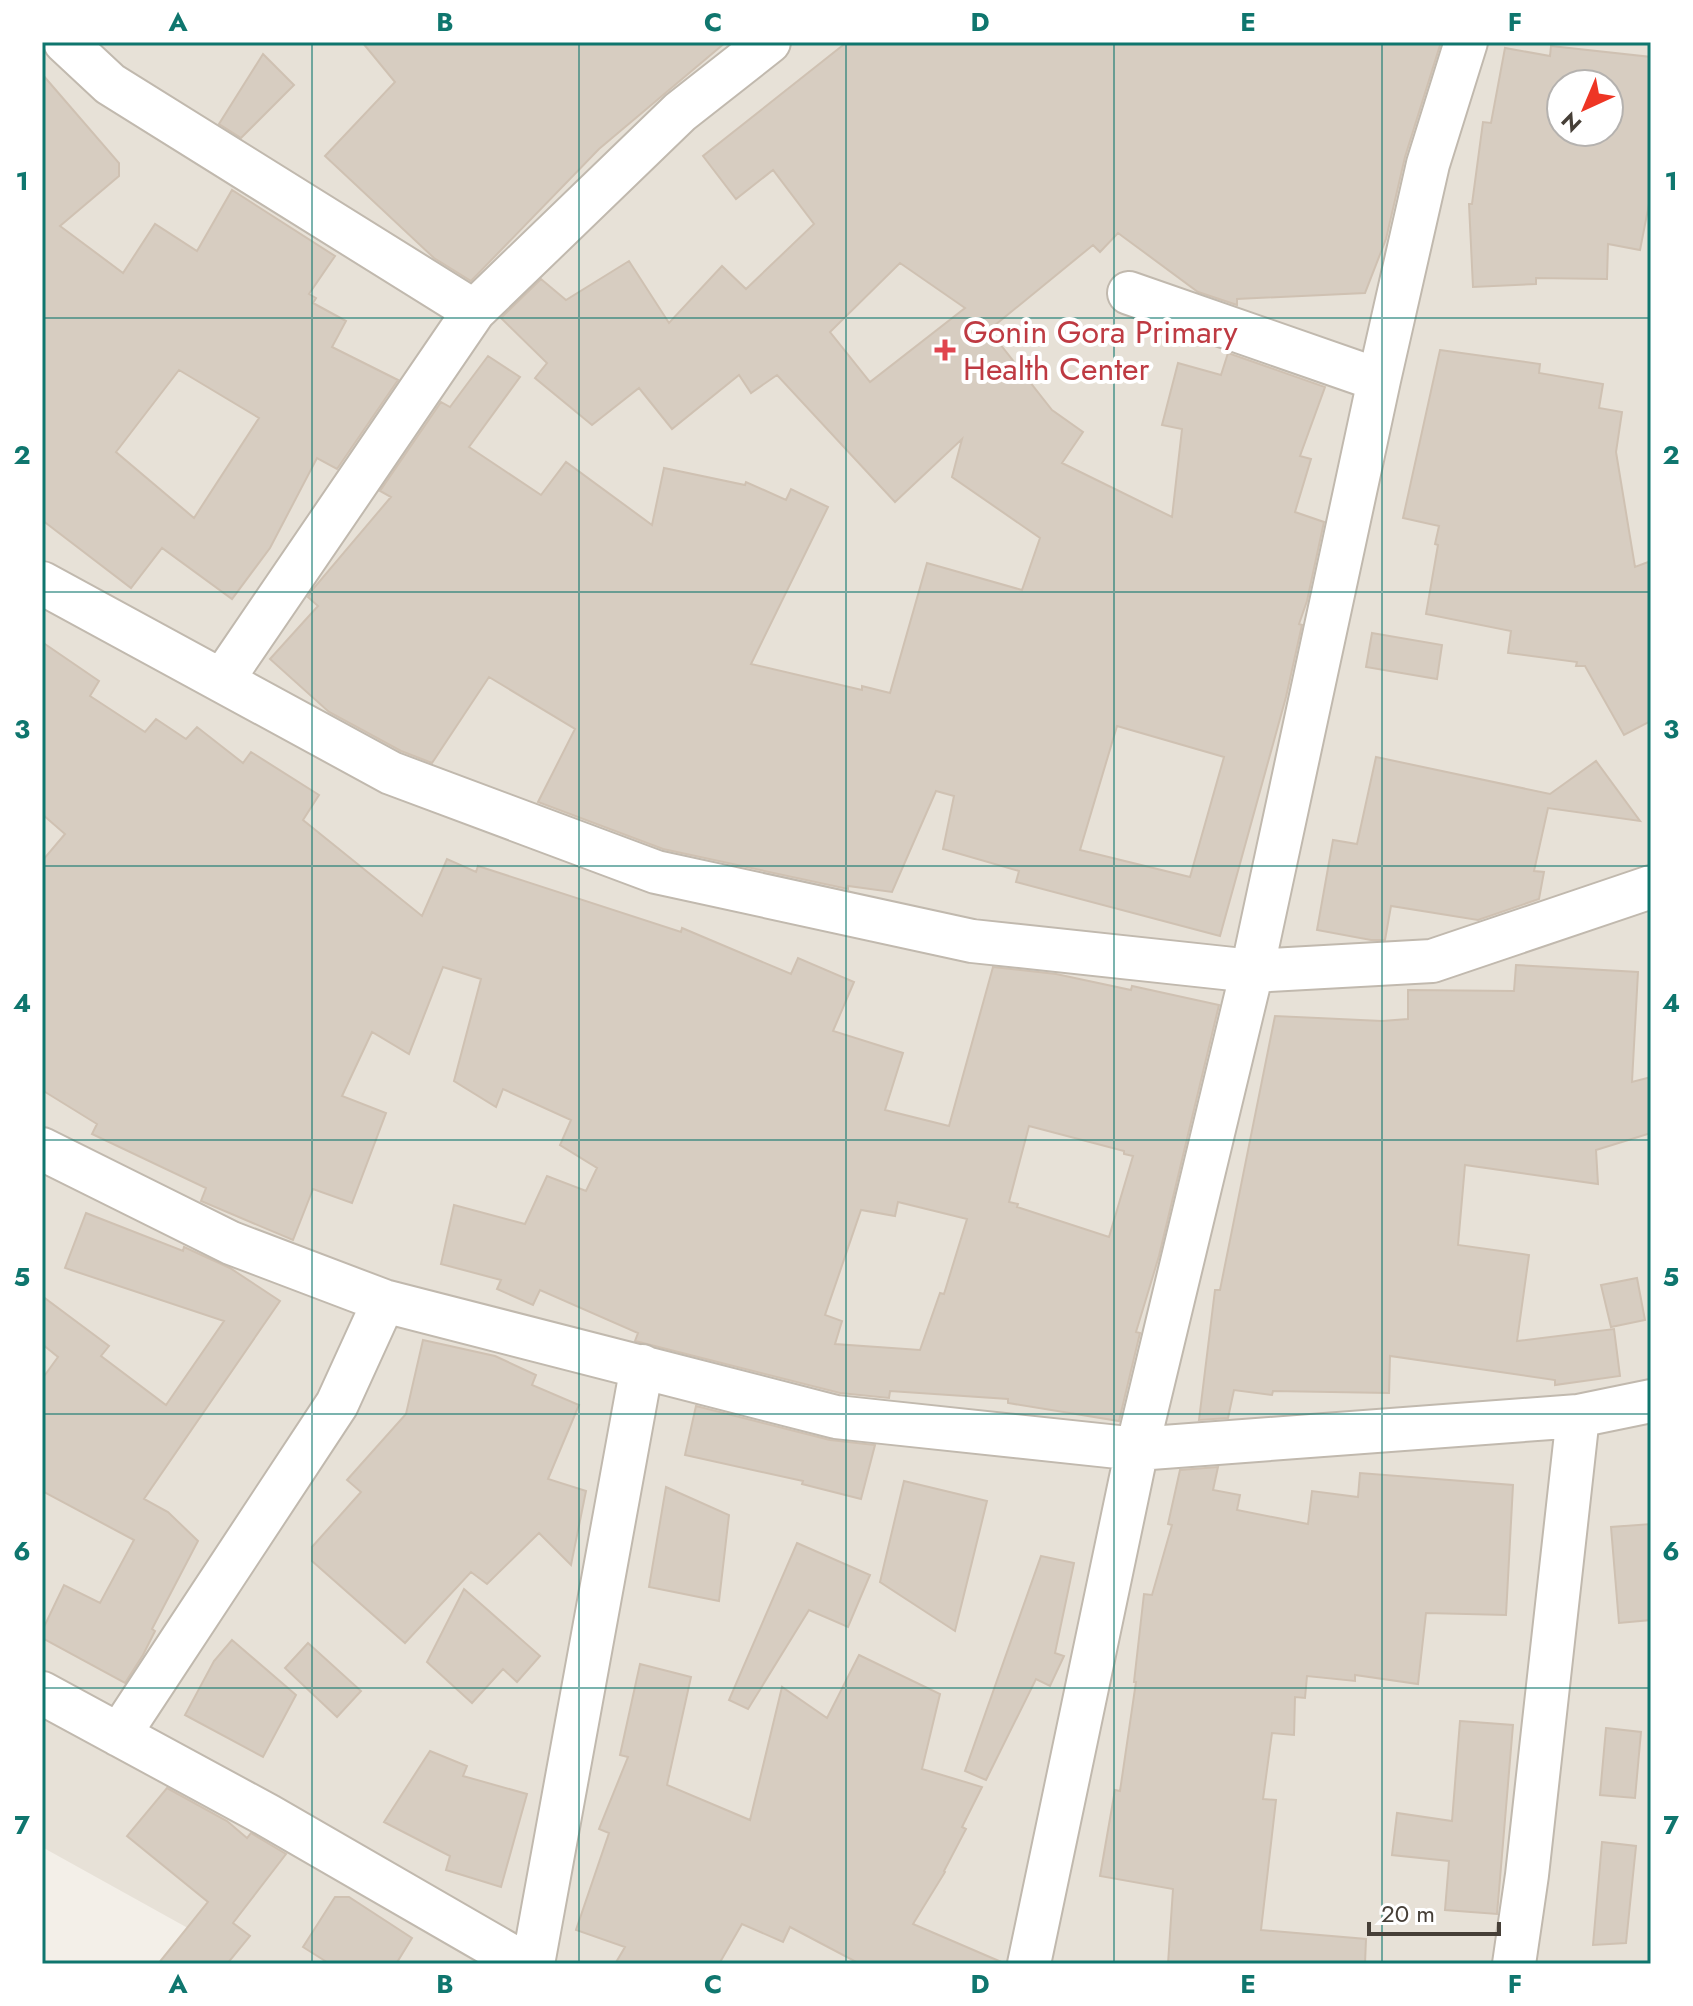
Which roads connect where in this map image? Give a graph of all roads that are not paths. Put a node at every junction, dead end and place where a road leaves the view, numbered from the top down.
1 (65, 42) edge
2 (769, 42) edge
3 (1466, 42) edge
4 (1129, 293) dead end
5 (474, 311) junction
6 (1379, 380) junction
7 (42, 583) edge
8 (223, 679) junction
9 (1651, 887) edge
10 (1252, 971) junction
11 (42, 1149) edge
12 (384, 1301) junction
13 (642, 1366) junction
14 (1651, 1401) edge
15 (1578, 1416) junction
16 (1137, 1449) junction
17 (42, 1693) edge
18 (119, 1735) junction
19 (525, 1964) edge
20 (533, 1964) edge
21 (1029, 1964) edge
22 (1514, 1964) edge

1 - 5 street
2 - 5 street
3 - 6 street
4 - 6 street
5 - 8 street
6 - 10 street
7 - 8 street
8 - 10 street
9 - 10 street
10 - 16 street
11 - 12 street
12 - 13 street
12 - 18 street
13 - 16 street
13 - 20 street
14 - 15 street
15 - 16 street
15 - 22 street
16 - 21 street
17 - 18 street
18 - 19 street

